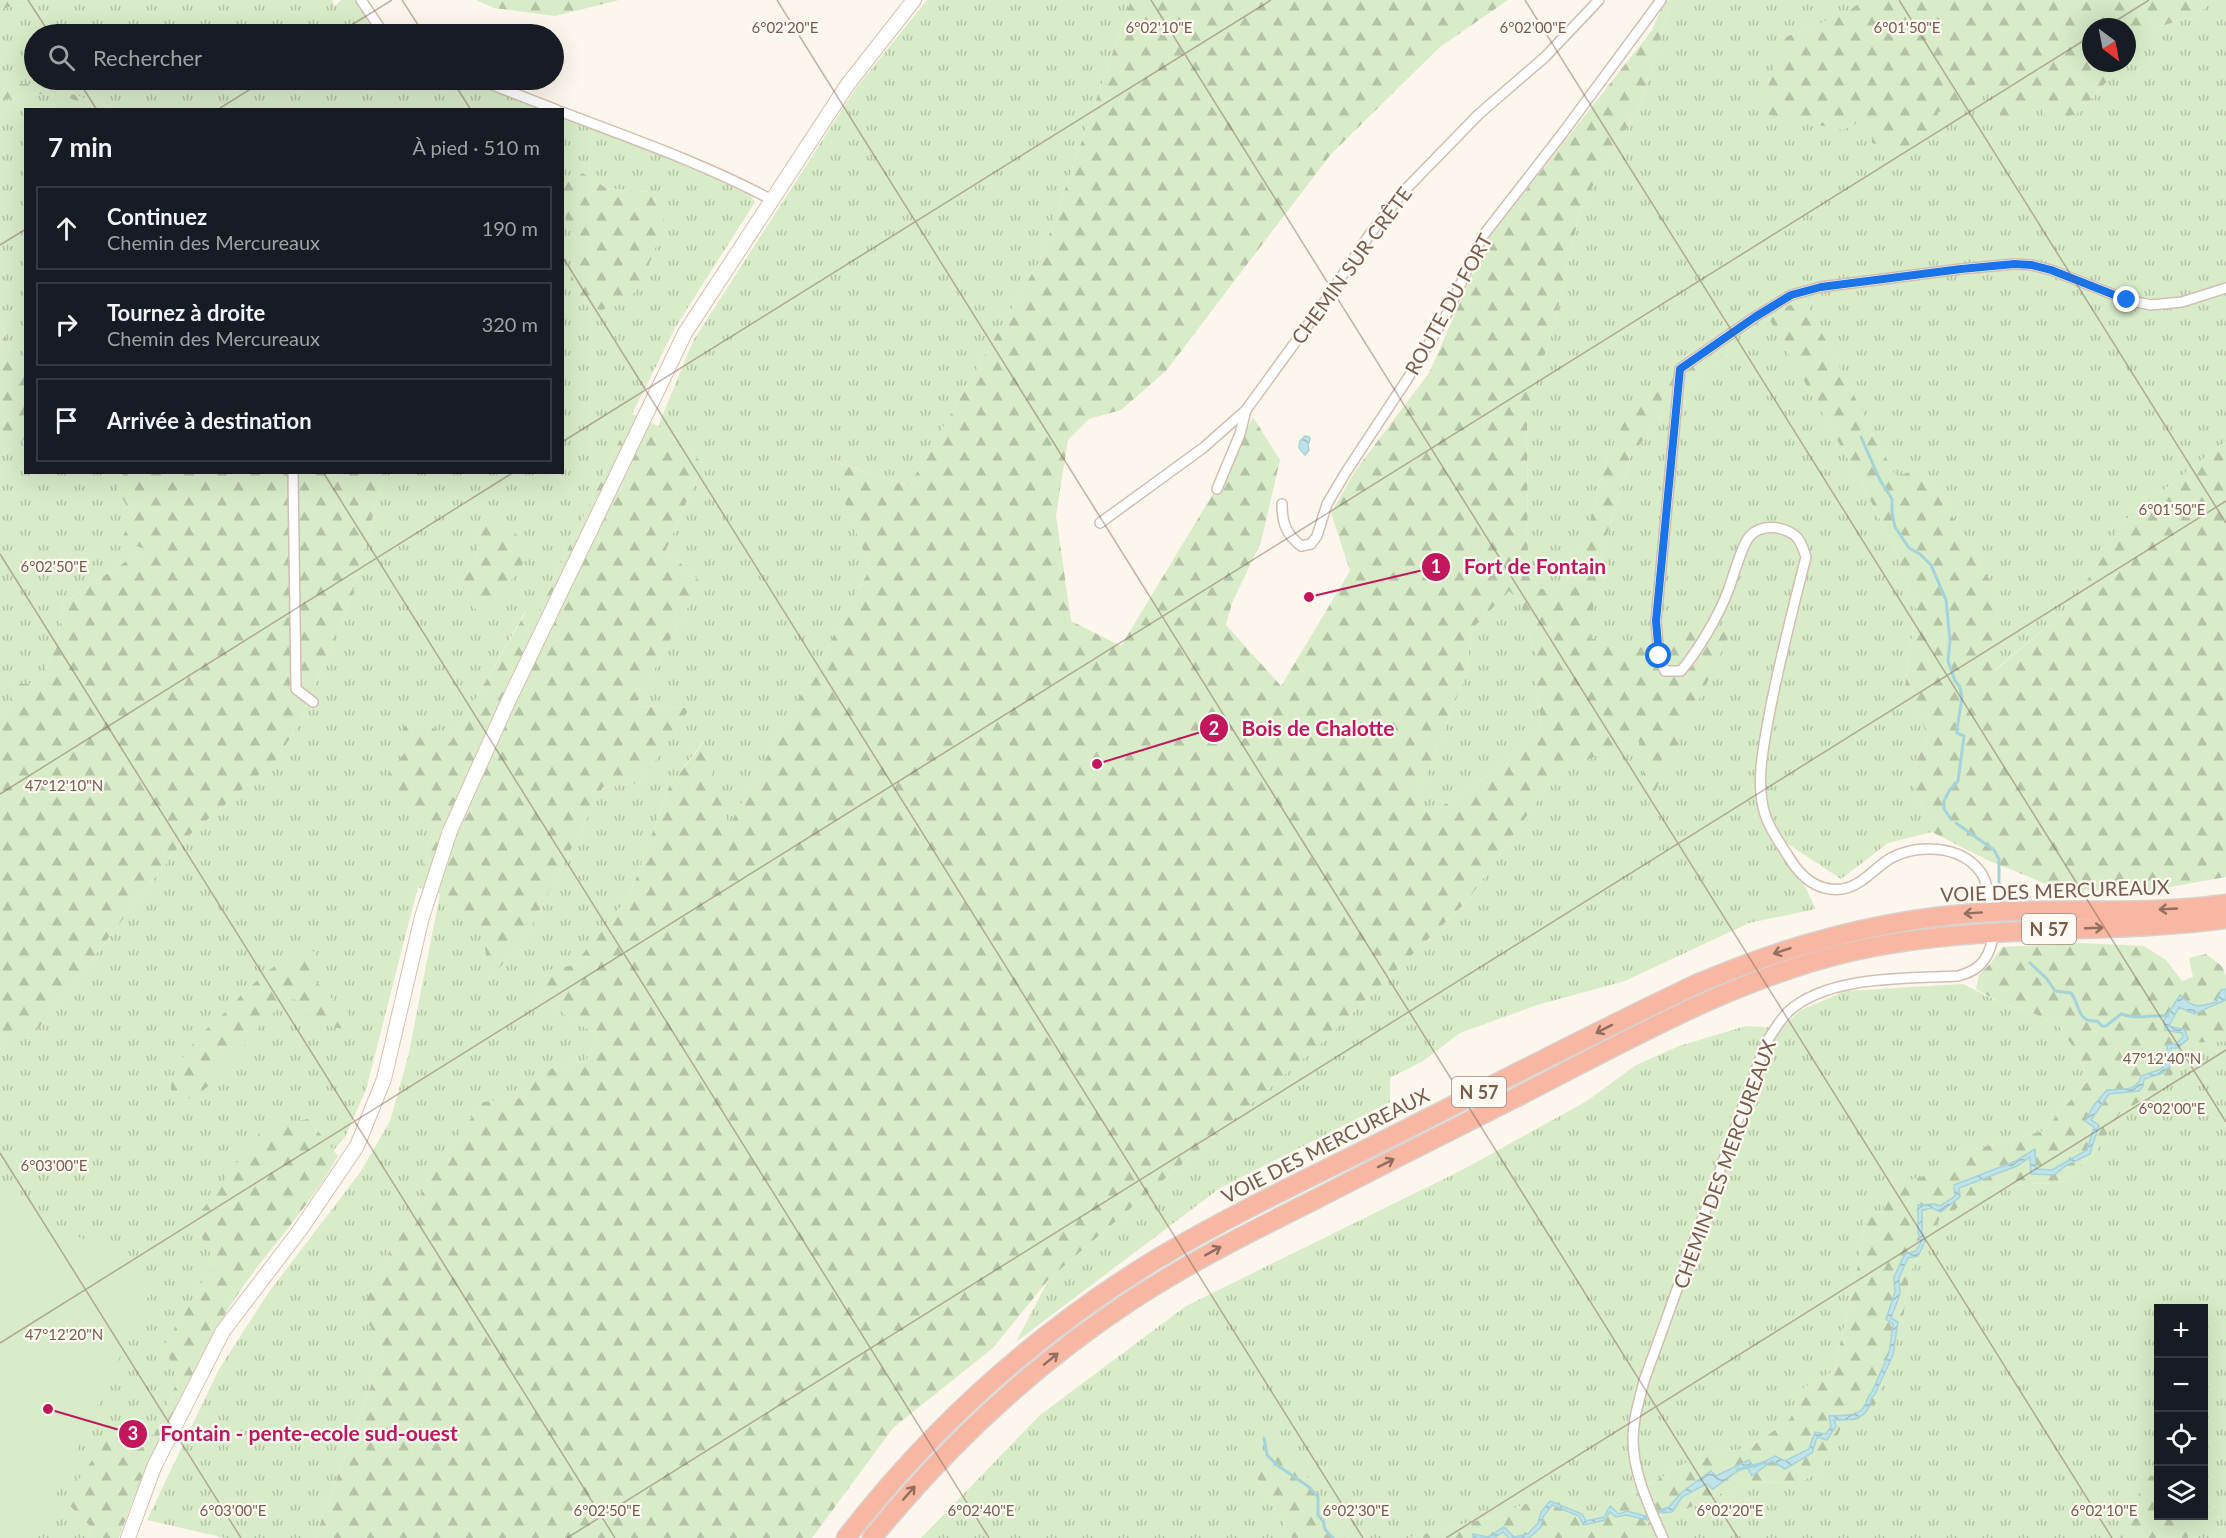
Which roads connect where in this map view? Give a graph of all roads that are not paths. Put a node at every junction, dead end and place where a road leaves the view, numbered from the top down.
1 (361, 0) edge
2 (914, 0) edge
3 (1599, 0) edge
4 (1661, 0) edge
5 (377, 24) edge
6 (506, 90) edge
7 (552, 108) edge
8 (564, 113) edge
9 (772, 200) junction
10 (2226, 288) edge
11 (1246, 410) junction
12 (293, 474) edge
13 (1217, 489) dead end
14 (1282, 504) dead end
15 (1100, 524) dead end
16 (313, 702) dead end
17 (1989, 899) dead end
18 (2226, 903) edge
19 (2226, 919) edge
20 (1992, 942) dead end
21 (128, 1538) edge
22 (846, 1538) edge
23 (872, 1538) edge
24 (1663, 1538) edge

1 - 5 street
2 - 9 main road
3 - 11 street, CHEMIN SUR CRÊTE
4 - 14 street, ROUTE DU FORT
6 - 7 street
8 - 9 street
9 - 21 main road
10 - 17 street
11 - 13 street
11 - 15 street, CHEMIN SUR CRÊTE
12 - 16 street
18 -> 22 highway, VOIE DES MERCUREAUX / N 57
23 -> 19 highway, VOIE DES MERCUREAUX / N 57
20 - 24 street, CHEMIN DES MERCUREAUX

